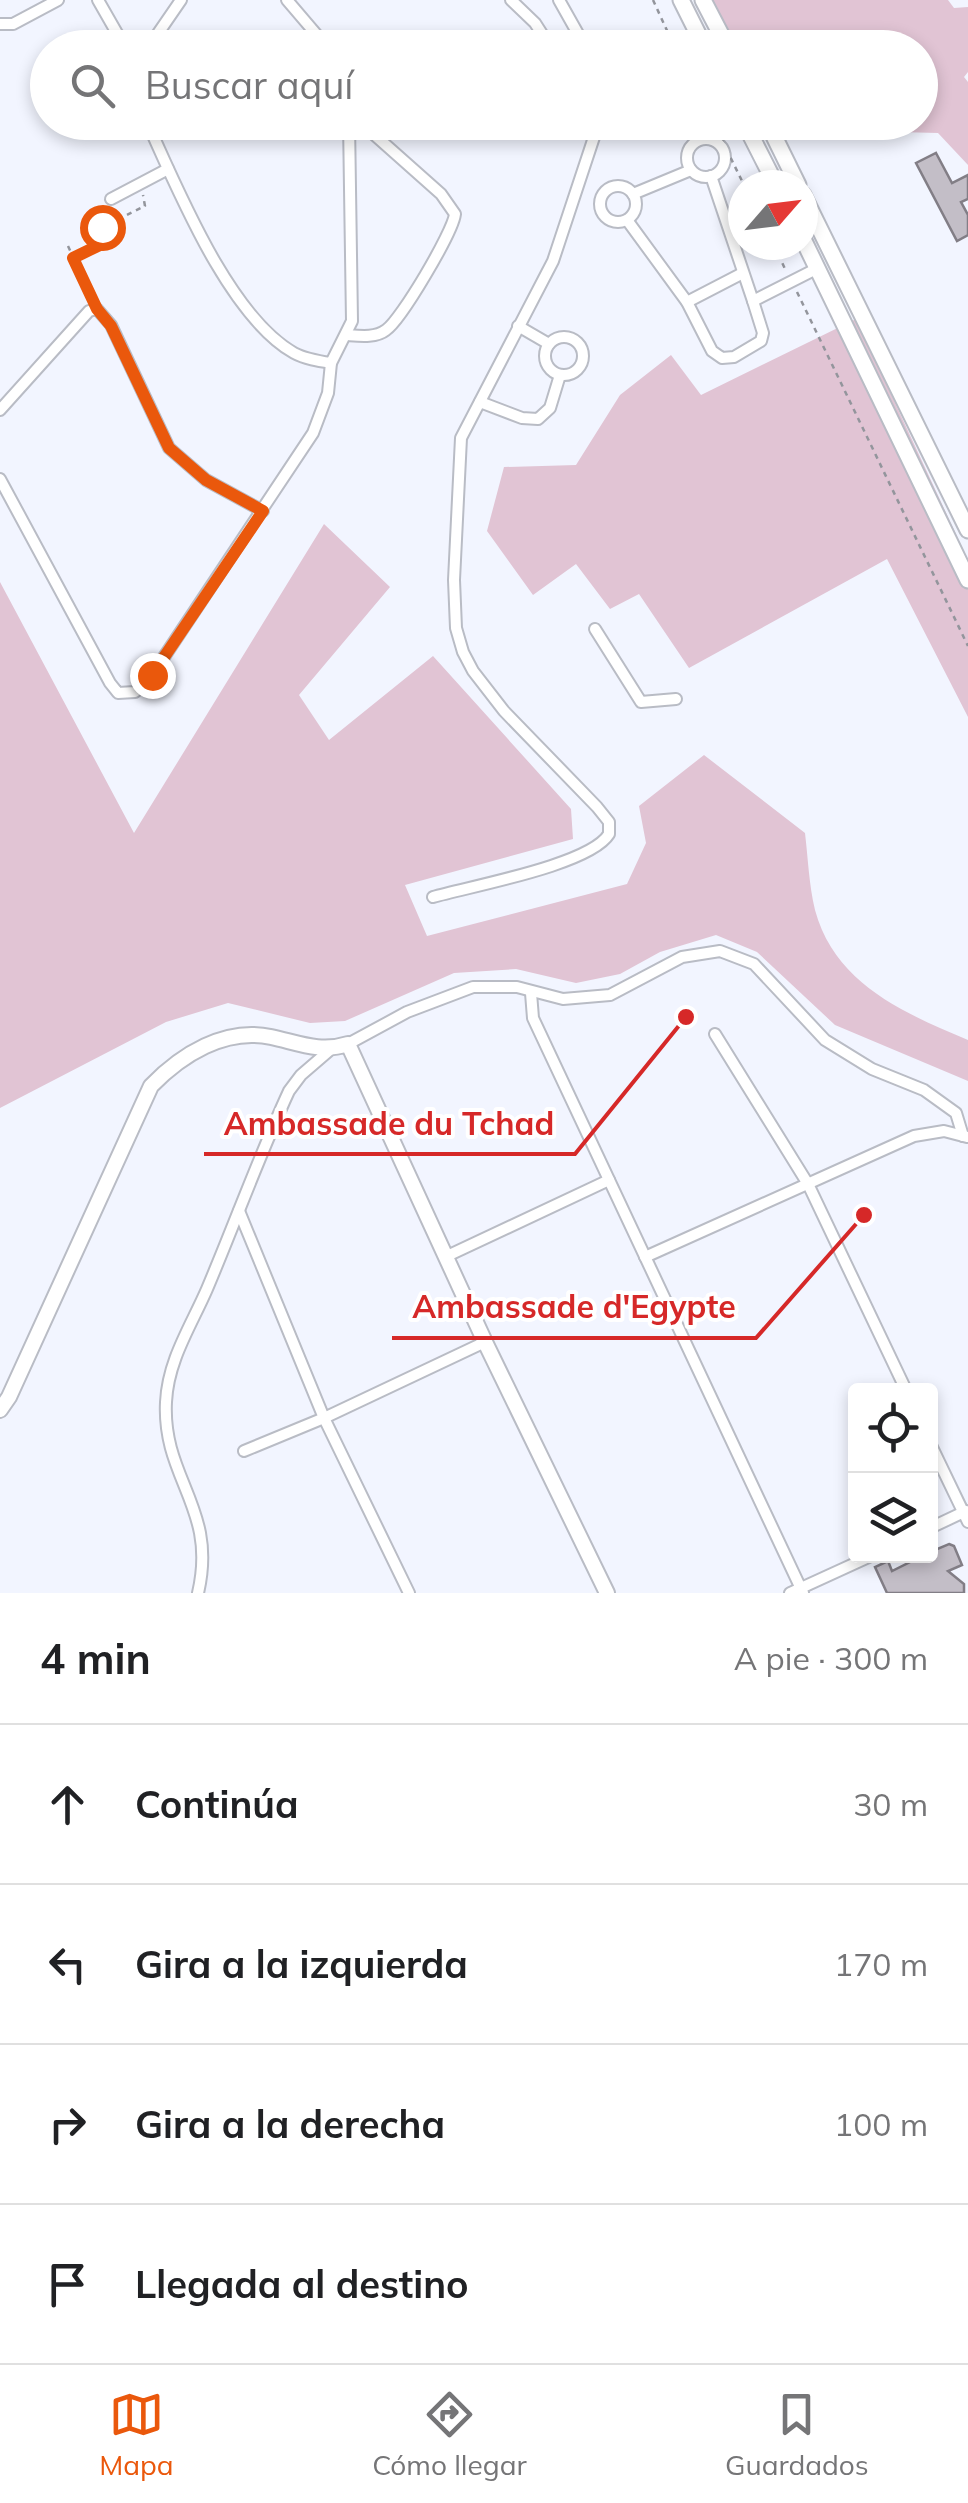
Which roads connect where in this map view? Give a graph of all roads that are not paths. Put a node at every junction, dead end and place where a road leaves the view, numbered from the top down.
1 (58, 0) edge
2 (98, 0) edge
3 (181, 0) edge
4 (287, 0) edge
5 (512, 0) edge
6 (559, 0) edge
7 (682, 0) edge
8 (703, 0) edge
9 (0, 24) edge
10 (115, 30) edge
11 (158, 30) edge
12 (313, 30) edge
13 (539, 30) edge
14 (576, 30) edge
15 (697, 30) edge
16 (719, 30) edge
17 (155, 140) edge
18 (349, 140) edge
19 (380, 140) edge
20 (592, 140) edge
21 (753, 140) edge
22 (776, 140) edge
23 (168, 169) junction
24 (692, 170) junction
25 (768, 170) edge
26 (791, 170) edge
27 (712, 176) junction
28 (576, 194) junction
29 (633, 194) junction
30 (601, 196) junction
31 (111, 199) dead end
32 (628, 220) junction
33 (818, 225) edge
34 (814, 260) edge
35 (818, 268) junction
36 (742, 274) junction
37 (753, 301) junction
38 (686, 302) junction
39 (518, 326) junction
40 (347, 335) junction
41 (549, 344) junction
42 (331, 363) junction
43 (560, 375) junction
44 (480, 402) junction
45 (0, 410) edge
46 (0, 479) edge
47 (263, 511) junction
48 (968, 530) edge
49 (961, 548) edge
50 (968, 580) edge
51 (595, 630) dead end
52 (676, 699) dead end
53 (432, 897) dead end
54 (531, 993) junction
55 (715, 1034) dead end
56 (348, 1044) junction
57 (330, 1050) junction
58 (966, 1137) edge
59 (609, 1180) junction
60 (808, 1184) junction
61 (239, 1210) junction
62 (644, 1256) junction
63 (445, 1258) junction
64 (485, 1342) junction
65 (903, 1383) edge
66 (0, 1410) edge
67 (324, 1418) junction
68 (244, 1450) dead end
69 (938, 1459) edge
70 (966, 1515) edge
71 (938, 1525) edge
72 (856, 1563) edge
73 (798, 1591) edge
74 (198, 1593) edge
75 (409, 1593) edge
76 (607, 1593) edge

1 - 9 street
2 - 10 street
3 - 11 street
4 - 12 street
5 - 13 street
6 - 14 street
7 - 15 main road
8 - 16 main road
17 - 23 street
18 - 40 street
19 - 40 street
20 - 28 street
21 - 25 main road
22 - 26 main road
23 - 31 street
23 - 42 street
24 - 27 street
24 - 27 street
24 - 29 street
27 - 36 street
28 - 30 street
28 - 39 street
29 - 30 street
29 - 32 street
30 - 32 street
32 - 38 street
33 - 48 main road
34 - 35 main road
35 - 37 street
35 - 49 main road
36 - 37 street
36 - 38 street
37 - 38 street
39 - 41 street
39 - 44 street
40 - 42 street
41 - 43 street
41 - 43 street
42 - 47 street
43 - 44 street
44 - 53 street
45 - 47 street
46 - 47 street
49 - 50 main road
51 - 52 street
54 - 56 street
54 - 58 street
54 - 59 street
55 - 60 street
56 - 57 street
56 - 63 street
57 - 61 street
57 - 66 street
58 - 60 street
59 - 62 street
59 - 63 street
60 - 62 street
60 - 65 street
61 - 67 street
61 - 74 street
62 - 73 street
63 - 64 street
64 - 67 street
64 - 76 street
67 - 68 street
67 - 75 street
69 - 70 street
70 - 71 street
72 - 73 street

